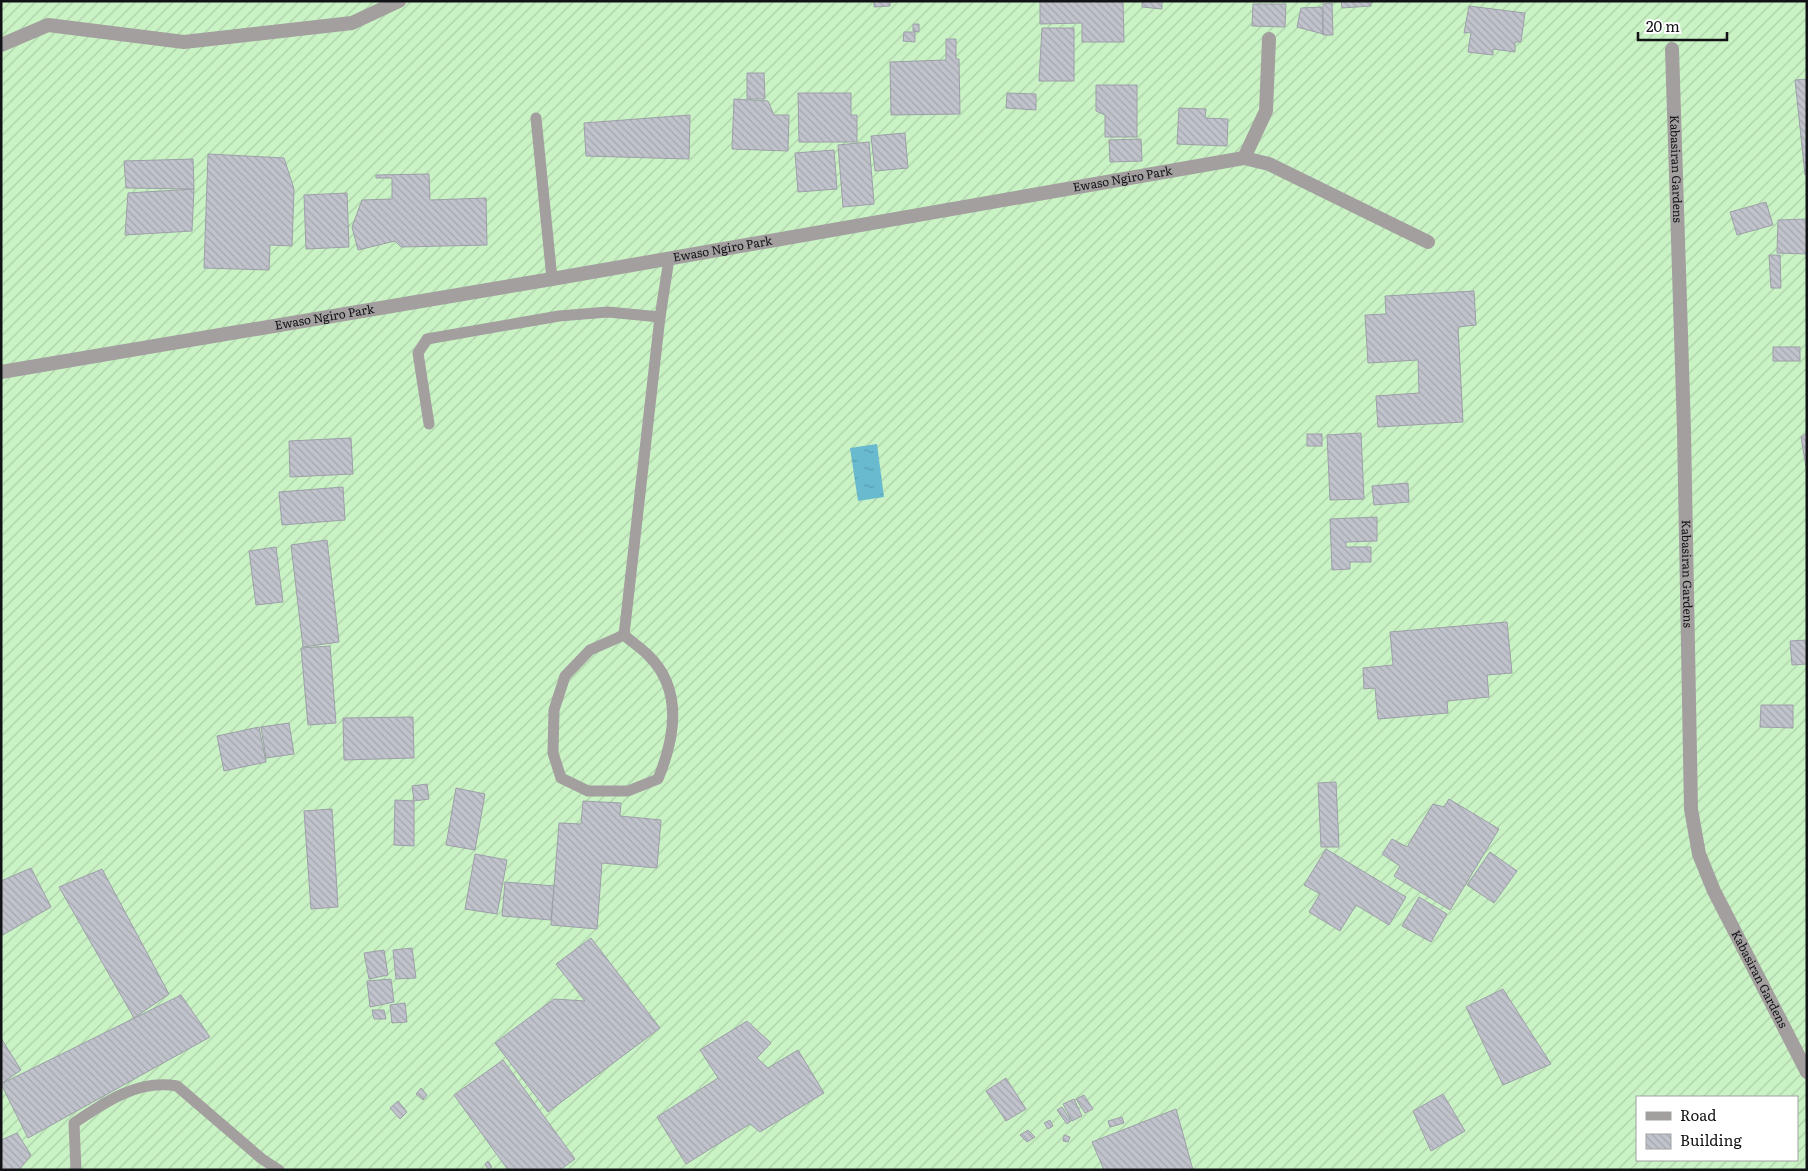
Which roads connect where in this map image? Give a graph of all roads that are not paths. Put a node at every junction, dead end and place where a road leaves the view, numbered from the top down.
1 (399, 1) edge
2 (1269, 39) dead end
3 (1, 45) edge
4 (1672, 50) dead end
5 (536, 118) dead end
6 (1244, 158) junction
7 (1428, 242) dead end
8 (669, 259) junction
9 (552, 279) junction
10 (660, 317) junction
11 (1, 372) edge
12 (429, 424) dead end
13 (624, 635) junction
14 (1807, 1072) edge
15 (76, 1170) edge
16 (279, 1170) edge

1 - 3 street
2 - 6 street
4 - 14 street, Kabasiran Gardens
5 - 9 lane
6 - 7 street, Ewaso Ngiro Park
6 - 8 street, Ewaso Ngiro Park
8 - 9 street, Ewaso Ngiro Park
8 - 10 lane
9 - 11 street, Ewaso Ngiro Park
10 - 12 lane
10 - 13 lane
13 - 13 lane
15 - 16 lane

